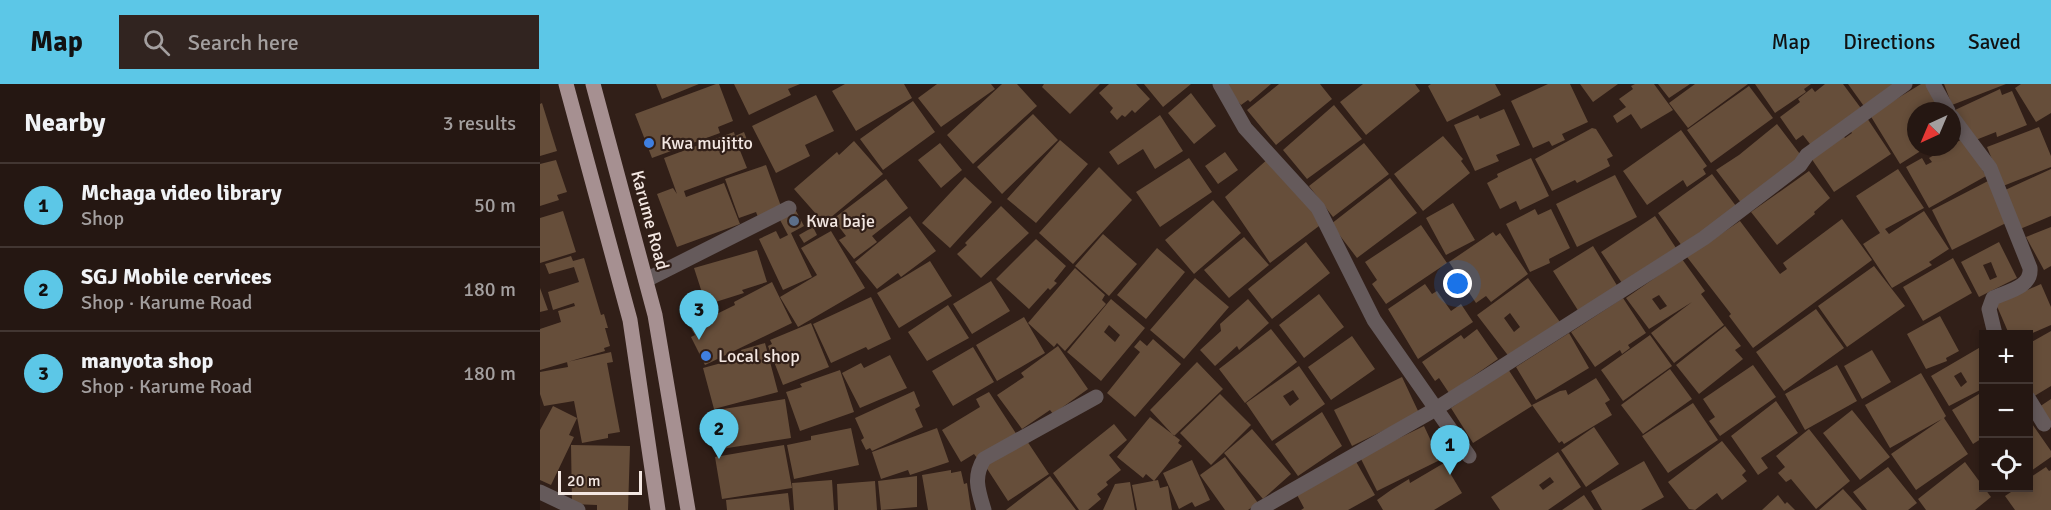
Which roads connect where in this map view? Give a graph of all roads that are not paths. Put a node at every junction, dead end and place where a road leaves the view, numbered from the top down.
1 (566, 84) edge
2 (593, 84) edge
3 (1220, 84) edge
4 (1905, 84) edge
5 (1934, 84) edge
6 (1943, 102) edge
7 (1961, 129) edge
8 (789, 208) dead end
9 (646, 280) junction
10 (1994, 330) edge
11 (1096, 397) dead end
12 (2033, 406) edge
13 (1434, 410) junction
14 (2044, 424) dead end
15 (1468, 456) dead end
16 (540, 492) edge
17 (578, 510) edge
18 (658, 510) edge
19 (688, 510) edge
20 (984, 510) edge
21 (1258, 510) edge

1 - 18 main road
2 - 9 main road, Karume Road
3 - 13 street
4 - 13 street
5 - 6 street
7 - 10 street
8 - 9 street
9 - 19 main road, Karume Road
11 - 20 street
12 - 14 street
13 - 15 street
13 - 21 street
16 - 17 street

